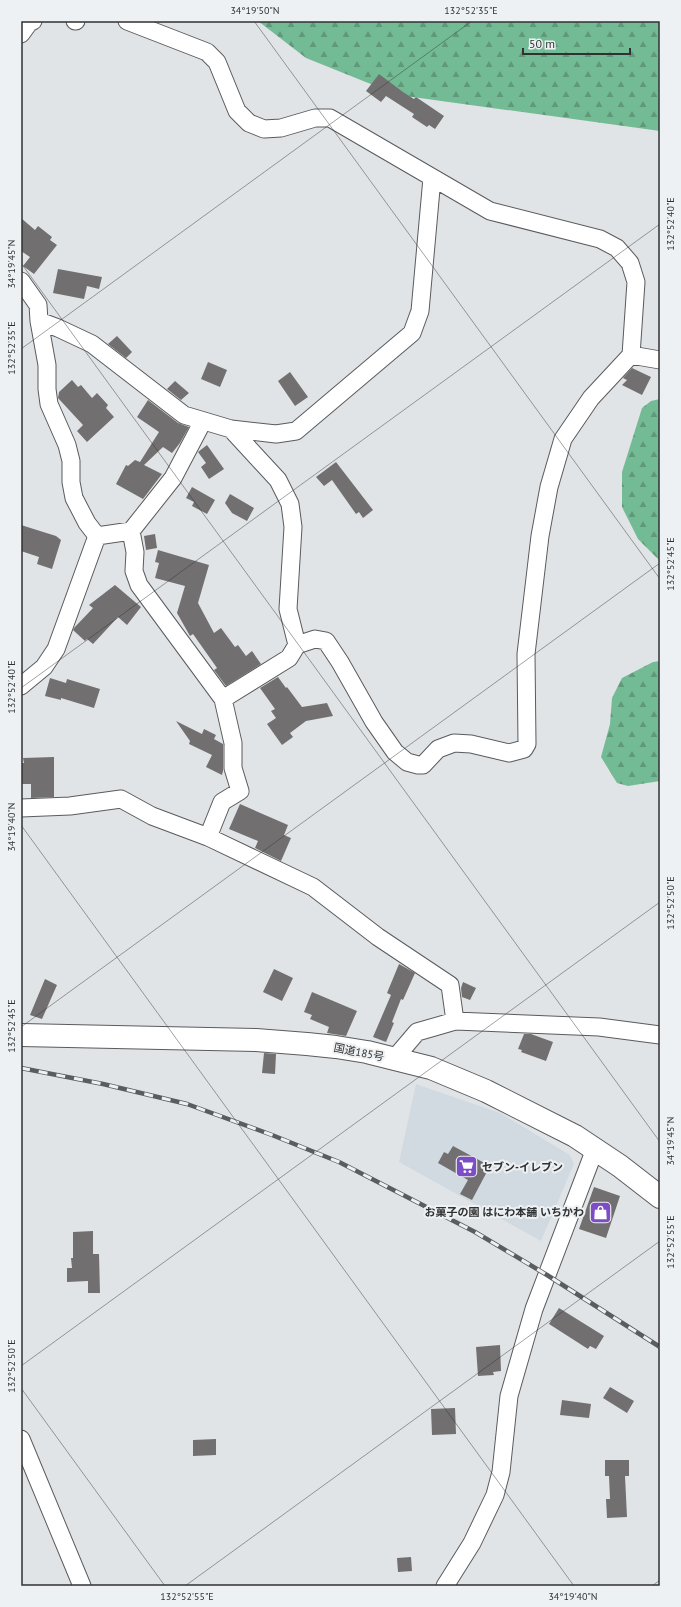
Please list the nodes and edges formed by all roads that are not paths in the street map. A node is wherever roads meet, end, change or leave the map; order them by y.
1 (34, 21) edge
2 (127, 21) edge
3 (21, 34) edge
4 (432, 178) junction
5 (21, 281) edge
6 (39, 321) junction
7 (631, 355) junction
8 (660, 360) edge
9 (203, 421) junction
10 (231, 429) junction
11 (131, 531) junction
12 (97, 536) junction
13 (297, 646) junction
14 (21, 686) edge
15 (223, 699) junction
16 (21, 808) edge
17 (208, 837) junction
18 (455, 1021) junction
19 (660, 1034) edge
20 (21, 1035) edge
21 (394, 1059) junction
22 (595, 1149) junction
23 (660, 1197) edge
24 (21, 1439) edge
25 (82, 1586) edge
26 (445, 1586) edge

1 - 3 street
2 - 4 street
4 - 7 street
4 - 10 street
5 - 6 street
6 - 9 street
6 - 12 street
7 - 8 street
7 - 13 street
9 - 10 street
9 - 11 street
10 - 13 street
11 - 12 street
11 - 15 street
12 - 14 street
13 - 15 street
15 - 17 street
16 - 17 street
17 - 18 street
18 - 19 street
18 - 21 street
20 - 21 highway, 国道185号
21 - 22 highway, 国道185号
22 - 23 highway, 国道185号
22 - 26 street
24 - 25 street

